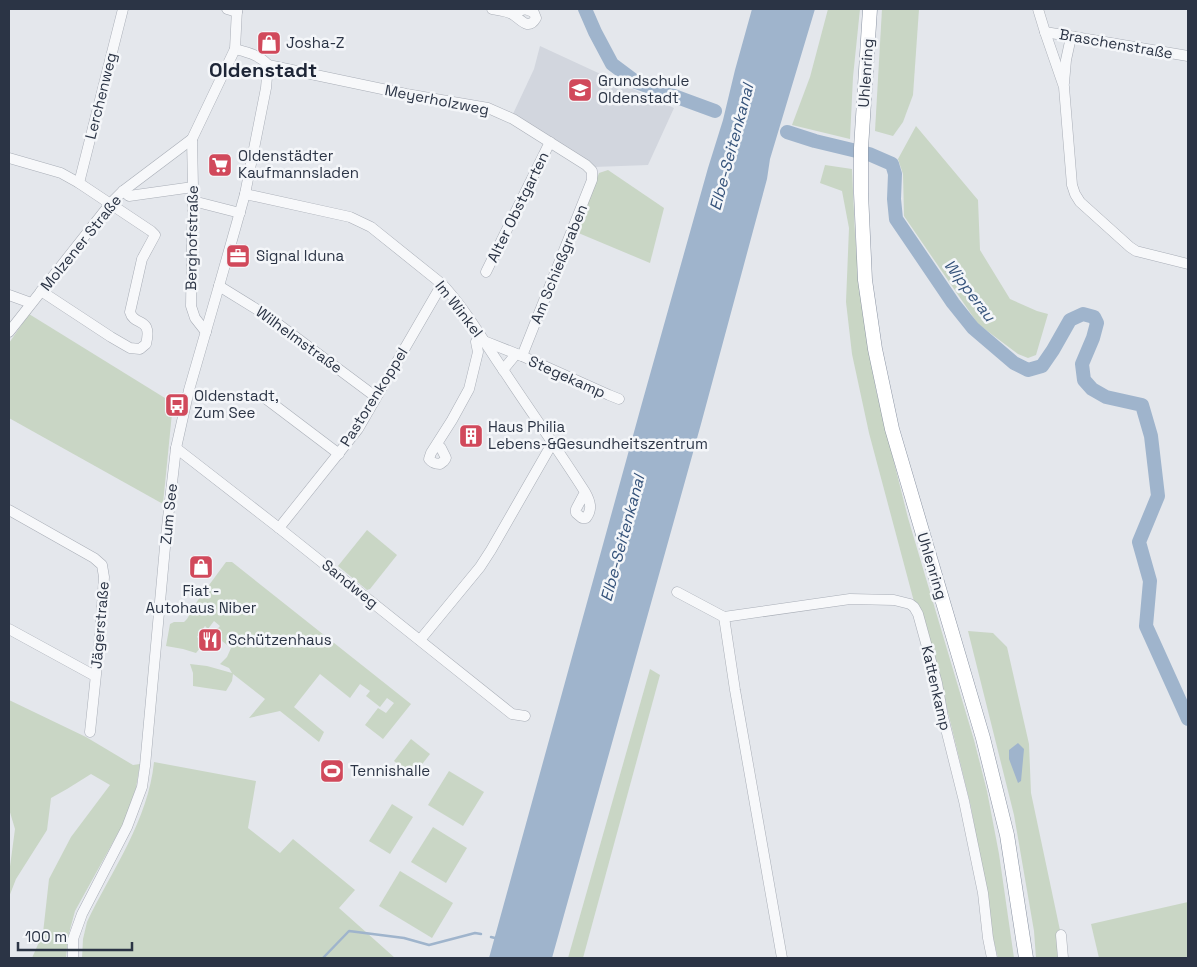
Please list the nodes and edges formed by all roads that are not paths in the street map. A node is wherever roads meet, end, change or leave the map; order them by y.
1 (123, 9) edge
2 (492, 9) edge
3 (870, 9) edge
4 (1038, 9) edge
5 (234, 10) edge
6 (512, 14) dead end
7 (1045, 32) junction
8 (1071, 37) junction
9 (235, 49) junction
10 (1188, 56) edge
11 (268, 65) junction
12 (1064, 87) junction
13 (192, 139) junction
14 (550, 142) junction
15 (9, 158) edge
16 (592, 170) joint
17 (79, 183) junction
18 (193, 187) junction
19 (123, 191) junction
20 (245, 194) junction
21 (193, 201) junction
22 (110, 204) junction
23 (240, 213) junction
24 (1188, 264) edge
25 (486, 272) dead end
26 (442, 284) junction
27 (220, 286) junction
28 (41, 291) junction
29 (9, 295) edge
30 (31, 303) junction
31 (9, 332) edge
32 (206, 332) junction
33 (483, 340) junction
34 (519, 355) junction
35 (503, 370) junction
36 (376, 397) junction
37 (265, 398) dead end
38 (619, 399) dead end
39 (553, 442) junction
40 (437, 444) dead end
41 (176, 448) junction
42 (339, 454) junction
43 (585, 492) dead end
44 (9, 510) edge
45 (279, 528) junction
46 (677, 592) dead end
47 (724, 617) junction
48 (9, 629) edge
49 (420, 640) junction
50 (96, 676) junction
51 (525, 716) dead end
52 (90, 732) dead end
53 (1061, 935) dead end
54 (73, 958) edge
55 (782, 958) edge
56 (992, 958) edge
57 (1026, 958) edge
58 (1063, 958) edge

1 - 17 street, Lerchenweg
2 - 6 street
3 - 57 highway, Uhlenring
4 - 7 street
5 - 9 street
7 - 8 street, Braschenstraße
7 - 12 street
8 - 10 street, Braschenstraße
8 - 12 street
9 - 11 street, Meyerholzweg
9 - 13 street, Molzener Straße
11 - 14 street, Meyerholzweg
11 - 20 street, Zum See
12 - 24 street
13 - 18 street, Berghofstraße
13 - 19 street, Molzener Straße
14 - 16 street, Meyerholzweg
14 - 25 street, Alter Obstgarten
15 - 17 street
16 - 34 street, Am Schießgraben
17 - 22 street
18 - 19 street
18 - 21 street, Berghofstraße
19 - 22 street, Molzener Straße
20 - 23 street, Zum See
20 - 26 street, Im Winkel
21 - 23 street
21 - 32 street, Berghofstraße
22 - 28 street, Molzener Straße
22 - 28 street
23 - 27 street, Zum See
26 - 33 street, Im Winkel
26 - 36 street, Pastorenkoppel
27 - 32 street, Zum See
27 - 36 street, Wilhelmstraße
28 - 30 street, Molzener Straße
29 - 30 street, Molzener Straße
30 - 31 street, Molzener Straße
32 - 41 street, Zum See
33 - 34 street, Stegekamp
33 - 35 street, Im Winkel
33 - 40 street
34 - 35 street, Stegekamp
34 - 38 street, Stegekamp
35 - 39 street, Im Winkel
36 - 42 street, Pastorenkoppel
37 - 42 street
39 - 43 street, Im Winkel
39 - 49 street
41 - 45 street, Sandweg
41 - 54 street, Zum See
42 - 45 street, Pastorenkoppel
44 - 50 street, Jägerstraße
45 - 49 street, Sandweg
46 - 47 street
47 - 55 street
47 - 56 street, Kattenkamp
48 - 50 street
49 - 51 street, Sandweg
50 - 52 street, Jägerstraße
53 - 58 street

